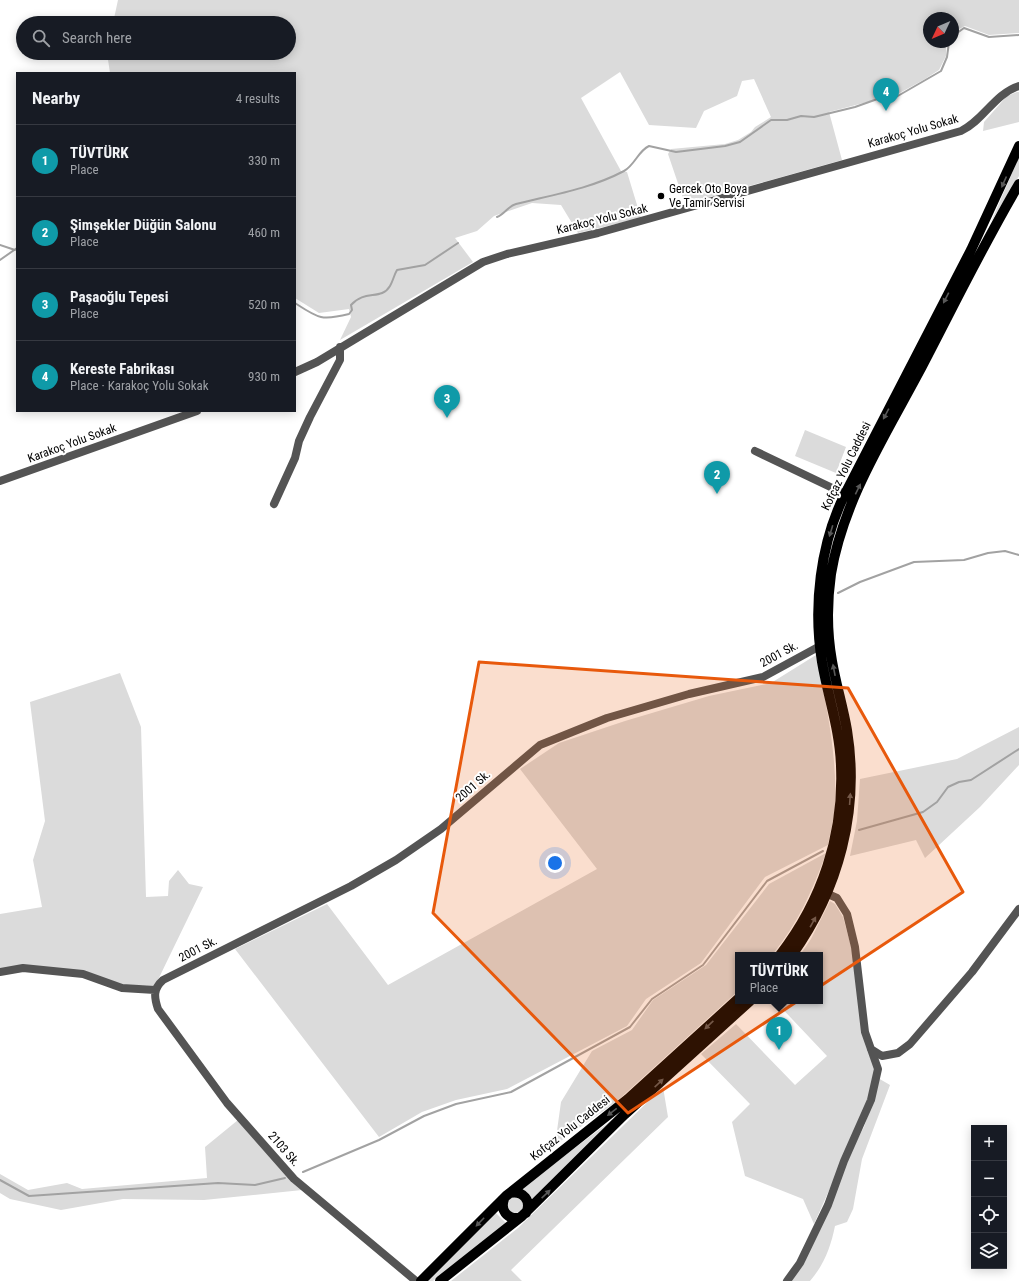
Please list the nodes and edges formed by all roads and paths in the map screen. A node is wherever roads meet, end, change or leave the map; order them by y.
1 (1018, 87) edge
2 (1019, 146) edge
3 (1019, 184) edge
4 (340, 347) junction
5 (296, 372) edge
6 (194, 412) edge
7 (755, 451) dead end
8 (0, 481) edge
9 (845, 494) junction
10 (274, 504) dead end
11 (820, 646) junction
12 (823, 891) junction
13 (1019, 909) edge
14 (782, 952) edge
15 (794, 952) edge
16 (0, 972) edge
17 (156, 988) junction
18 (735, 1002) edge
19 (747, 1004) edge
20 (871, 1049) junction
21 (507, 1196) junction
22 (522, 1216) junction
23 (416, 1281) edge
24 (421, 1281) edge
25 (440, 1281) edge
26 (787, 1281) edge

1 - 4 street, Karakoç Yolu Sokak
2 -> 9 main road, Kofçaz Yolu Caddesi
12 -> 3 main road, Kofçaz Yolu Caddesi
4 - 5 street, Karakoç Yolu Sokak
4 - 10 street
6 - 8 street, Karakoç Yolu Sokak
7 - 9 street
9 -> 11 main road, Kofçaz Yolu Caddesi
11 - 12 main road, Kofçaz Yolu Caddesi
11 - 17 street, 2001 Sk.
12 - 14 main road, Kofçaz Yolu Caddesi
15 -> 12 main road, Kofçaz Yolu Caddesi
12 - 20 street
13 - 20 street
16 - 17 street
17 - 23 street, 2103 Sk.
18 -> 21 main road, Kofçaz Yolu Caddesi
22 -> 19 main road, Kofçaz Yolu Caddesi
20 - 26 street
21 - 22 main road
21 - 22 main road
21 -> 24 main road, Kofçaz Yolu Caddesi
22 - 25 main road, Kofçaz Yolu Caddesi

